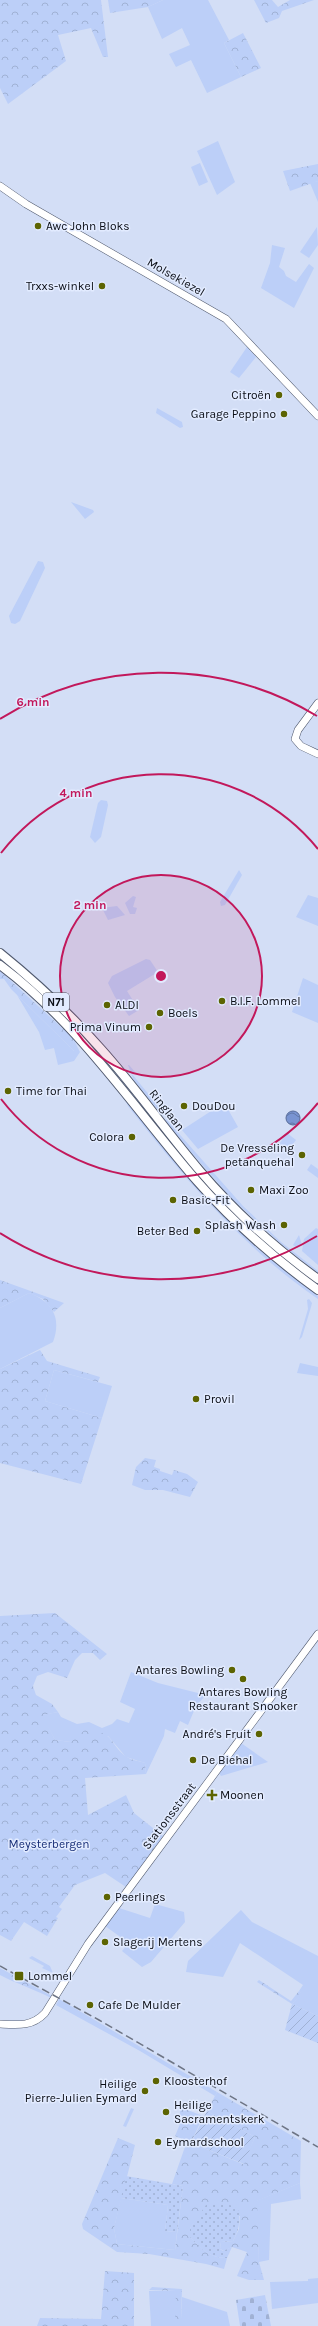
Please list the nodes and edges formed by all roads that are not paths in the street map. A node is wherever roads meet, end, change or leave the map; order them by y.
1 (0, 186) edge
2 (318, 416) edge
3 (318, 703) edge
4 (318, 754) edge
5 (0, 953) edge
6 (0, 964) edge
7 (318, 1280) edge
8 (318, 1290) edge
9 (318, 1634) edge
10 (0, 2024) edge

1 - 2 main road, Molsekiezel
3 - 4 main road
5 - 7 highway, Ringlaan / N71
6 - 8 highway, Ringlaan / N71
9 - 10 main road, Stationsstraat

